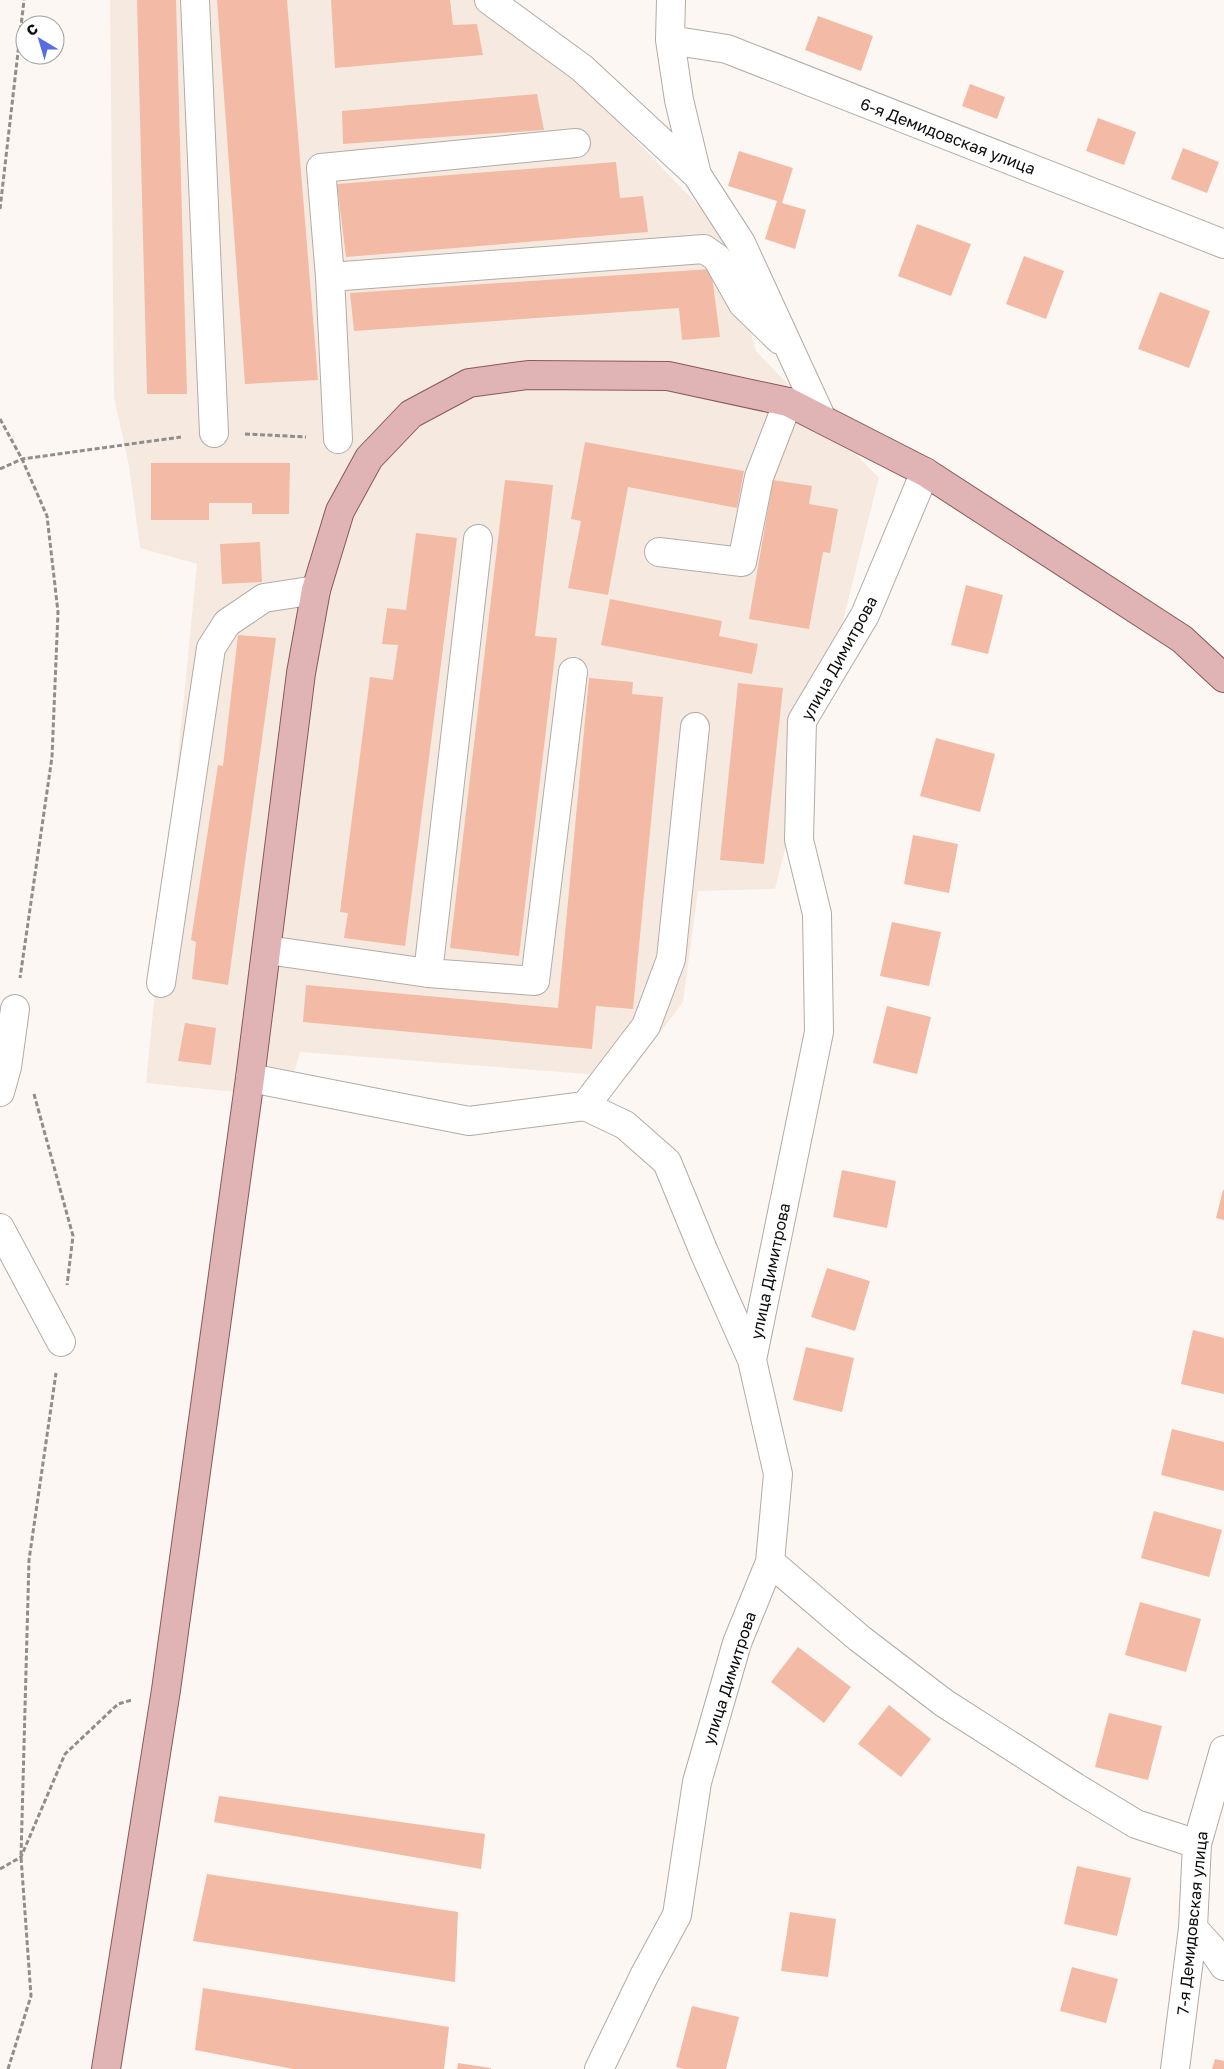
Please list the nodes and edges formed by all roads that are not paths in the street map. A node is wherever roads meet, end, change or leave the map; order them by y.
1 (195, 0) edge
2 (489, 0) edge
3 (671, 0) edge
4 (670, 40) junction
5 (576, 143) dead end
6 (697, 175) junction
7 (1224, 244) edge
8 (330, 277) junction
9 (792, 351) junction
10 (788, 402) junction
11 (822, 419) junction
12 (214, 433) dead end
13 (338, 439) dead end
14 (925, 472) junction
15 (478, 539) dead end
16 (659, 552) dead end
17 (316, 590) junction
18 (574, 672) dead end
19 (1224, 678) edge
20 (695, 727) dead end
21 (267, 950) junction
22 (428, 973) junction
23 (161, 983) dead end
24 (15, 1009) dead end
25 (250, 1078) junction
26 (0, 1092) edge
27 (585, 1106) junction
28 (0, 1228) edge
29 (61, 1342) dead end
30 (752, 1360) junction
31 (770, 1562) junction
32 (1224, 1750) edge
33 (1197, 1844) junction
34 (1193, 1928) junction
35 (1224, 1966) edge
36 (106, 2069) edge
37 (599, 2069) edge
38 (1175, 2069) edge

1 - 12 street
2 - 6 street
3 - 4 street
4 - 6 street
4 - 7 street, 6-я Демидовская улица
5 - 8 street
6 - 9 street
8 - 9 street
8 - 13 street
9 - 11 street
10 - 11 main road
10 - 16 street
10 - 17 main road
11 - 14 main road
14 - 19 main road
14 - 30 street, улица Димитрова
15 - 22 street
17 - 21 main road
17 - 23 street
18 - 22 street
20 - 27 street
21 - 22 street
21 - 25 main road
24 - 26 street
25 - 27 street
25 - 36 main road
27 - 30 street
28 - 29 street
30 - 31 street, улица Димитрова
31 - 33 street
31 - 37 street, улица Димитрова
32 - 33 street, 7-я Демидовская улица
33 - 34 street, 7-я Демидовская улица
34 - 35 street
34 - 38 street, 7-я Демидовская улица

